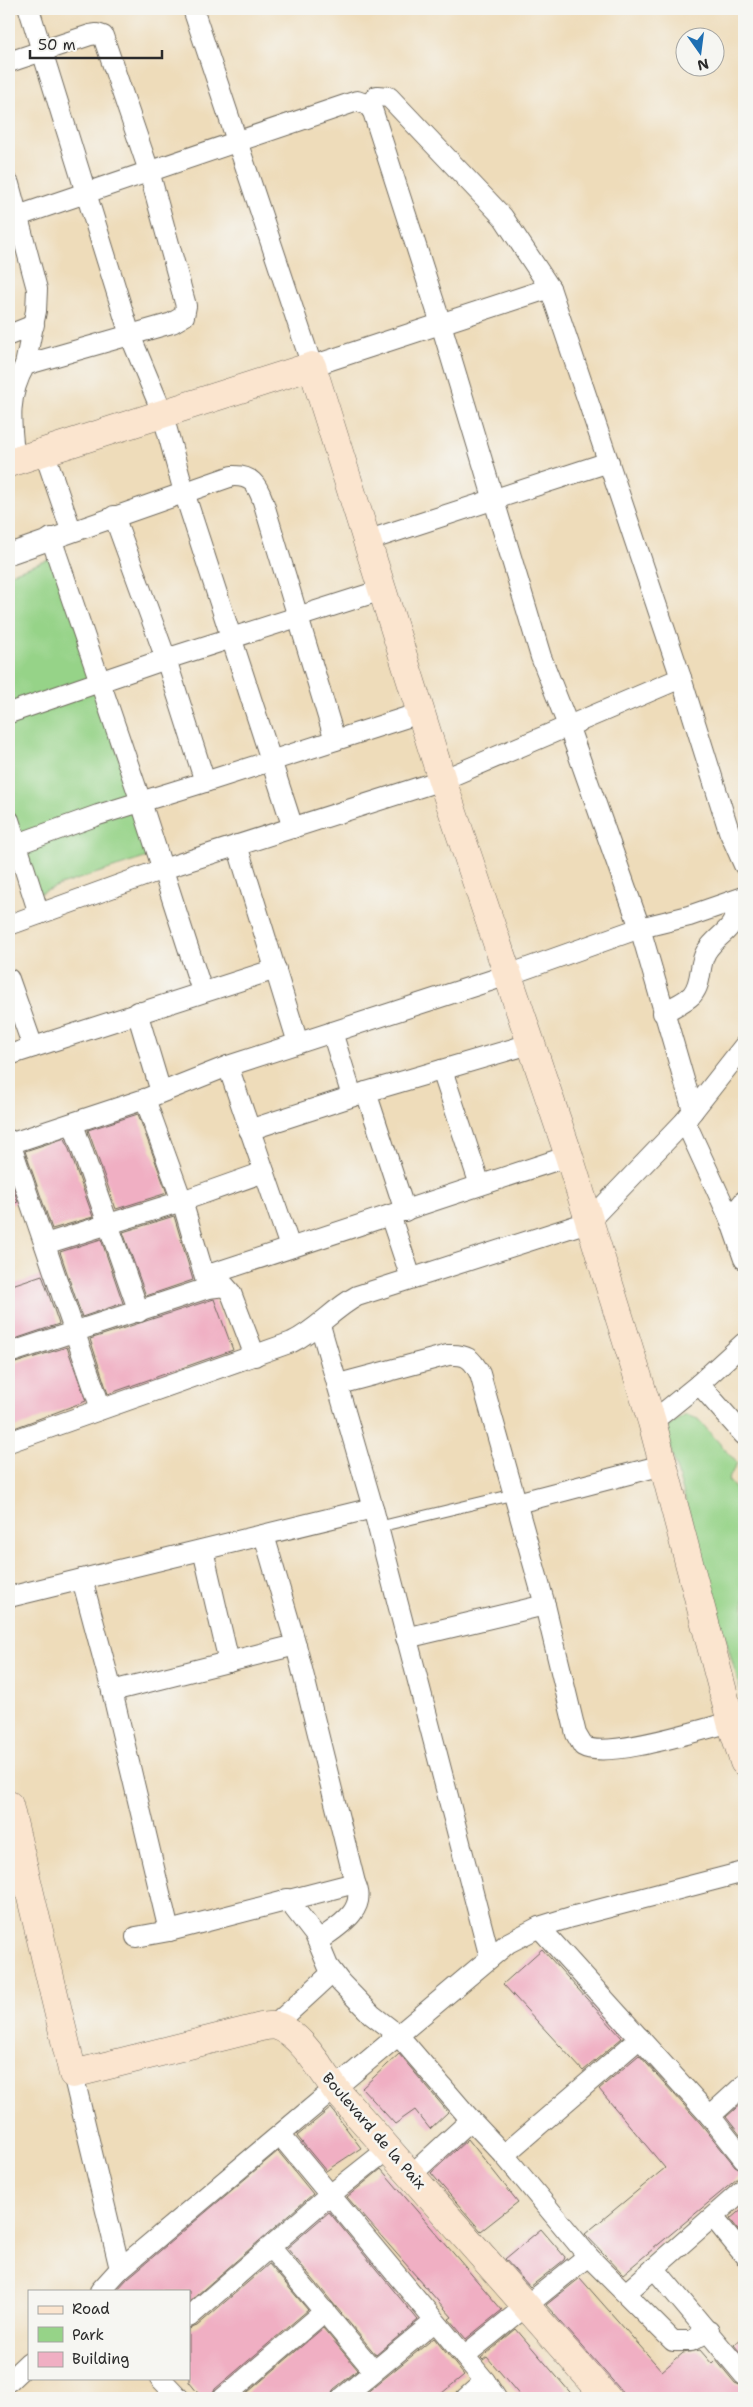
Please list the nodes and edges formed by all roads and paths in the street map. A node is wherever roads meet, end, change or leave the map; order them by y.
1 (29, 9) edge
2 (193, 9) edge
3 (42, 51) junction
4 (9, 62) edge
5 (368, 105) junction
6 (238, 140) junction
7 (149, 171) junction
8 (9, 184) edge
9 (87, 192) junction
10 (14, 217) edge
11 (550, 288) junction
12 (34, 324) junction
13 (441, 324) junction
14 (9, 335) edge
15 (130, 335) junction
16 (25, 365) junction
17 (312, 366) junction
18 (162, 412) junction
19 (44, 451) junction
20 (12, 462) edge
21 (609, 462) junction
22 (184, 492) junction
23 (493, 501) junction
24 (114, 516) junction
25 (71, 530) junction
26 (51, 538) junction
27 (366, 541) junction
28 (9, 554) edge
29 (382, 590) junction
30 (297, 618) junction
31 (232, 638) junction
32 (166, 659) junction
33 (681, 678) junction
34 (100, 682) junction
35 (9, 713) edge
36 (420, 713) junction
37 (569, 728) junction
38 (335, 740) junction
39 (272, 761) junction
40 (442, 780) junction
41 (205, 782) junction
42 (141, 802) junction
43 (9, 820) edge
44 (293, 828) junction
45 (13, 845) edge
46 (237, 845) junction
47 (744, 865) edge
48 (164, 869) junction
49 (740, 899) edge
50 (39, 914) junction
51 (9, 925) edge
52 (640, 928) junction
53 (276, 969) junction
54 (508, 975) junction
55 (9, 979) edge
56 (202, 991) junction
57 (137, 1012) junction
58 (663, 1013) junction
59 (332, 1032) junction
60 (298, 1044) junction
61 (530, 1044) junction
62 (744, 1046) edge
63 (33, 1047) junction
64 (9, 1055) edge
65 (228, 1066) junction
66 (442, 1070) junction
67 (359, 1094) junction
68 (153, 1096) junction
69 (689, 1116) junction
70 (73, 1124) junction
71 (249, 1130) junction
72 (9, 1143) edge
73 (569, 1156) junction
74 (264, 1172) junction
75 (480, 1185) junction
76 (182, 1201) junction
77 (744, 1201) edge
78 (398, 1213) junction
79 (730, 1219) junction
80 (588, 1222) junction
81 (109, 1223) junction
82 (45, 1244) junction
83 (290, 1247) junction
84 (744, 1259) edge
85 (411, 1278) junction
86 (207, 1282) junction
87 (139, 1312) junction
88 (320, 1325) junction
89 (75, 1333) junction
90 (744, 1343) edge
91 (9, 1353) edge
92 (255, 1356) junction
93 (339, 1384) junction
94 (699, 1384) junction
95 (101, 1409) junction
96 (652, 1422) junction
97 (744, 1435) edge
98 (9, 1442) edge
99 (663, 1465) junction
100 (516, 1498) junction
101 (373, 1508) junction
102 (378, 1527) junction
103 (264, 1535) junction
104 (203, 1550) junction
105 (82, 1579) junction
106 (9, 1597) edge
107 (546, 1605) junction
108 (406, 1638) junction
109 (296, 1645) junction
110 (229, 1662) junction
111 (112, 1692) junction
112 (732, 1722) junction
113 (744, 1762) edge
114 (9, 1805) edge
115 (744, 1872) edge
116 (355, 1883) junction
117 (287, 1899) junction
118 (539, 1927) junction
119 (169, 1930) junction
120 (136, 1937) dead end
121 (318, 1941) junction
122 (490, 1958) junction
123 (332, 1973) junction
124 (275, 2025) junction
125 (398, 2035) junction
126 (640, 2038) junction
127 (73, 2074) junction
128 (744, 2085) edge
129 (336, 2090) junction
130 (710, 2116) junction
131 (471, 2120) junction
132 (281, 2136) junction
133 (388, 2149) junction
134 (504, 2155) junction
135 (744, 2159) edge
136 (411, 2175) junction
137 (744, 2190) edge
138 (330, 2195) junction
139 (713, 2217) junction
140 (271, 2248) junction
141 (744, 2255) edge
142 (588, 2256) junction
143 (654, 2268) junction
144 (120, 2269) junction
145 (101, 2290) edge
146 (626, 2293) junction
147 (526, 2305) junction
148 (325, 2311) junction
149 (190, 2316) edge
150 (434, 2322) junction
151 (709, 2331) junction
152 (464, 2356) junction
153 (28, 2363) edge
154 (374, 2372) junction
155 (744, 2375) edge
156 (162, 2380) edge
157 (9, 2381) edge
158 (490, 2390) edge
159 (179, 2398) edge
160 (223, 2398) edge
161 (342, 2398) edge
162 (466, 2398) edge
163 (607, 2398) edge

1 - 3 street
2 - 6 street
3 - 4 street
3 - 7 street
3 - 9 street
5 - 6 street
5 - 11 street
5 - 13 street
6 - 7 street
6 - 17 street
7 - 9 street
7 - 15 street
8 - 10 street
9 - 10 street
9 - 15 street
10 - 12 street
11 - 13 street
11 - 21 street
12 - 14 street
12 - 16 street
13 - 17 street
13 - 23 street
15 - 16 street
15 - 18 street
16 - 20 street
17 - 18 street
17 - 27 street
18 - 19 street
18 - 22 street
19 - 20 street
19 - 25 street
21 - 23 street
21 - 33 street
22 - 24 street
22 - 30 street
22 - 31 street
23 - 27 street
23 - 37 street
24 - 25 street
24 - 32 street
25 - 26 street
26 - 28 street
26 - 34 street
27 - 29 street
29 - 30 street
29 - 36 street
30 - 31 street
30 - 38 street
31 - 32 street
31 - 39 street
32 - 34 street
32 - 41 street
33 - 37 street
33 - 47 street
34 - 35 street
34 - 42 street
36 - 38 street
36 - 40 street
37 - 40 street
37 - 52 street
38 - 39 street
39 - 41 street
39 - 44 street
40 - 44 street
40 - 54 street
41 - 42 street
42 - 45 street
42 - 48 street
43 - 45 street
44 - 46 street
45 - 50 street
46 - 48 street
46 - 53 street
48 - 50 street
48 - 56 street
49 - 52 street
49 - 58 street
50 - 51 street
52 - 54 street
52 - 58 street
53 - 56 street
53 - 60 street
54 - 59 street
54 - 61 street
55 - 63 street
56 - 57 street
57 - 63 street
57 - 68 street
58 - 69 street
59 - 60 street
59 - 67 street
60 - 65 street
61 - 66 street
61 - 73 street
62 - 69 street
63 - 64 street
65 - 68 street
65 - 71 street
66 - 67 street
66 - 75 street
67 - 71 street
67 - 78 street
68 - 70 street
68 - 76 street
69 - 79 street
69 - 80 street
70 - 72 street
70 - 81 street
71 - 74 street
72 - 82 street
73 - 75 street
73 - 80 street
74 - 76 street
74 - 83 street
75 - 78 street
76 - 81 street
76 - 86 street
77 - 79 street
78 - 83 street
78 - 85 street
79 - 84 street
80 - 85 street
80 - 96 street
81 - 82 street
81 - 87 street
82 - 89 street
83 - 86 street
85 - 88 street
86 - 87 street
86 - 92 street
87 - 89 street
88 - 92 street
88 - 93 street
89 - 91 street
89 - 95 street
90 - 94 street
92 - 95 street
93 - 100 street
93 - 101 street
94 - 96 street
94 - 97 street
95 - 98 street
96 - 99 street
99 - 100 street
99 - 112 street
100 - 102 lane
100 - 107 street
101 - 102 street
101 - 103 street
102 - 108 street
103 - 104 street
103 - 109 street
104 - 105 street
104 - 110 street
105 - 106 street
105 - 111 street
107 - 108 street
107 - 112 street
108 - 122 street
109 - 110 street
109 - 116 street
110 - 111 street
111 - 119 street
112 - 113 street
114 - 127 street
115 - 118 street
116 - 117 street
116 - 121 street
117 - 119 street
117 - 121 street
118 - 122 street
118 - 126 street
119 - 120 street
121 - 123 street
122 - 125 street
123 - 124 street
123 - 125 street
124 - 127 street
124 - 129 street, Boulevard de la Paix
125 - 129 street
125 - 131 street
126 - 130 street
126 - 134 street
127 - 144 street
128 - 130 street
129 - 132 street
129 - 133 street, Boulevard de la Paix
130 - 135 street
131 - 134 street
131 - 136 street
132 - 138 street
132 - 144 street
133 - 136 street, Boulevard de la Paix
133 - 138 street
134 - 142 street
136 - 147 street, Boulevard de la Paix
137 - 139 street
138 - 140 street
138 - 150 street
139 - 141 street
139 - 143 street
140 - 148 street
140 - 149 street
142 - 146 street
142 - 147 street
143 - 146 street
143 - 151 street
144 - 145 street
146 - 151 street
147 - 152 street
147 - 163 street, Boulevard de la Paix
148 - 154 street
148 - 160 street
150 - 152 street
150 - 154 street
151 - 155 street
152 - 158 street
153 - 157 street
154 - 161 street
156 - 159 street
158 - 162 street

